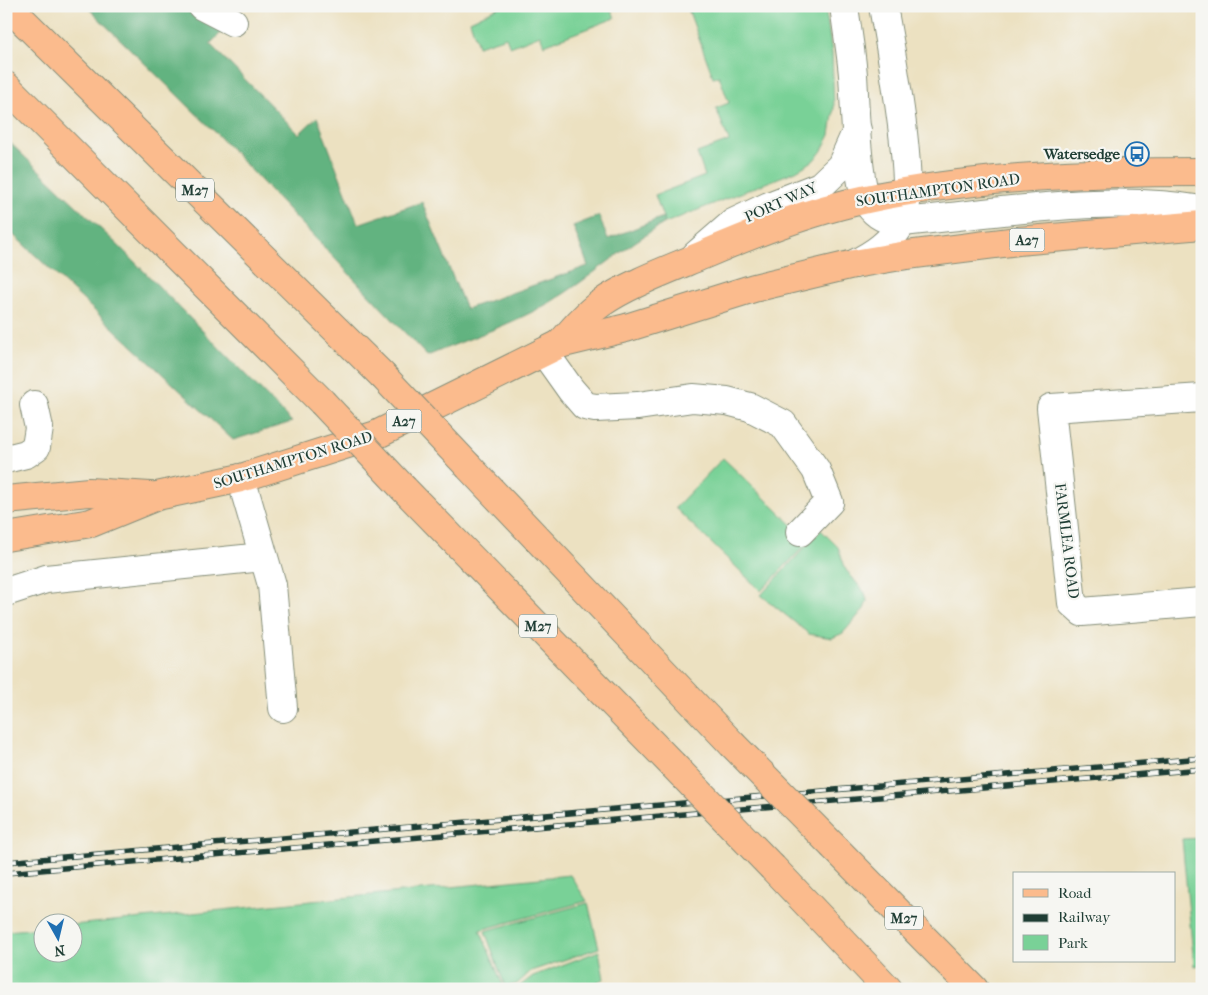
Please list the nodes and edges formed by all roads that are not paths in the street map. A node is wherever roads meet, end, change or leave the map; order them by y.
1 (8, 6) edge
2 (202, 6) edge
3 (217, 6) edge
4 (844, 6) edge
5 (883, 6) edge
6 (6, 86) edge
7 (857, 130) junction
8 (1202, 172) edge
9 (906, 192) junction
10 (866, 199) junction
11 (1202, 210) edge
12 (902, 222) junction
13 (1202, 224) edge
14 (689, 261) junction
15 (854, 264) junction
16 (552, 348) junction
17 (1202, 398) edge
18 (34, 405) dead end
19 (6, 459) edge
20 (241, 478) junction
21 (157, 496) junction
22 (6, 500) edge
23 (6, 523) edge
24 (67, 527) junction
25 (800, 532) dead end
26 (6, 537) edge
27 (263, 557) junction
28 (6, 592) edge
29 (1201, 608) edge
30 (283, 708) dead end
31 (888, 989) edge
32 (974, 989) edge

1 - 32 main road, M27, bridge
2 - 3 street
4 - 7 street, PORT WAY
5 - 9 street
6 - 31 main road, M27, bridge
7 - 10 street, PORT WAY
7 - 14 street, PORT WAY
8 - 9 main road, SOUTHAMPTON ROAD / A27
9 - 10 main road, SOUTHAMPTON ROAD / A27
9 - 12 street
10 - 12 street
10 - 14 main road, SOUTHAMPTON ROAD / A27
11 - 12 street
12 - 15 street
13 - 15 main road, SOUTHAMPTON ROAD / A27
14 - 16 main road, SOUTHAMPTON ROAD / A27
15 - 16 main road, SOUTHAMPTON ROAD / A27
16 - 20 main road, SOUTHAMPTON ROAD / A27
16 - 25 street
17 - 29 street, FARMLEA ROAD
18 - 19 street
20 - 21 main road, SOUTHAMPTON ROAD / A27
20 - 27 street
21 - 22 main road, SOUTHAMPTON ROAD / A27
21 - 24 main road, SOUTHAMPTON ROAD / A27
23 - 24 main road
24 - 26 main road, SOUTHAMPTON ROAD / A27
27 - 28 street
27 - 30 street

